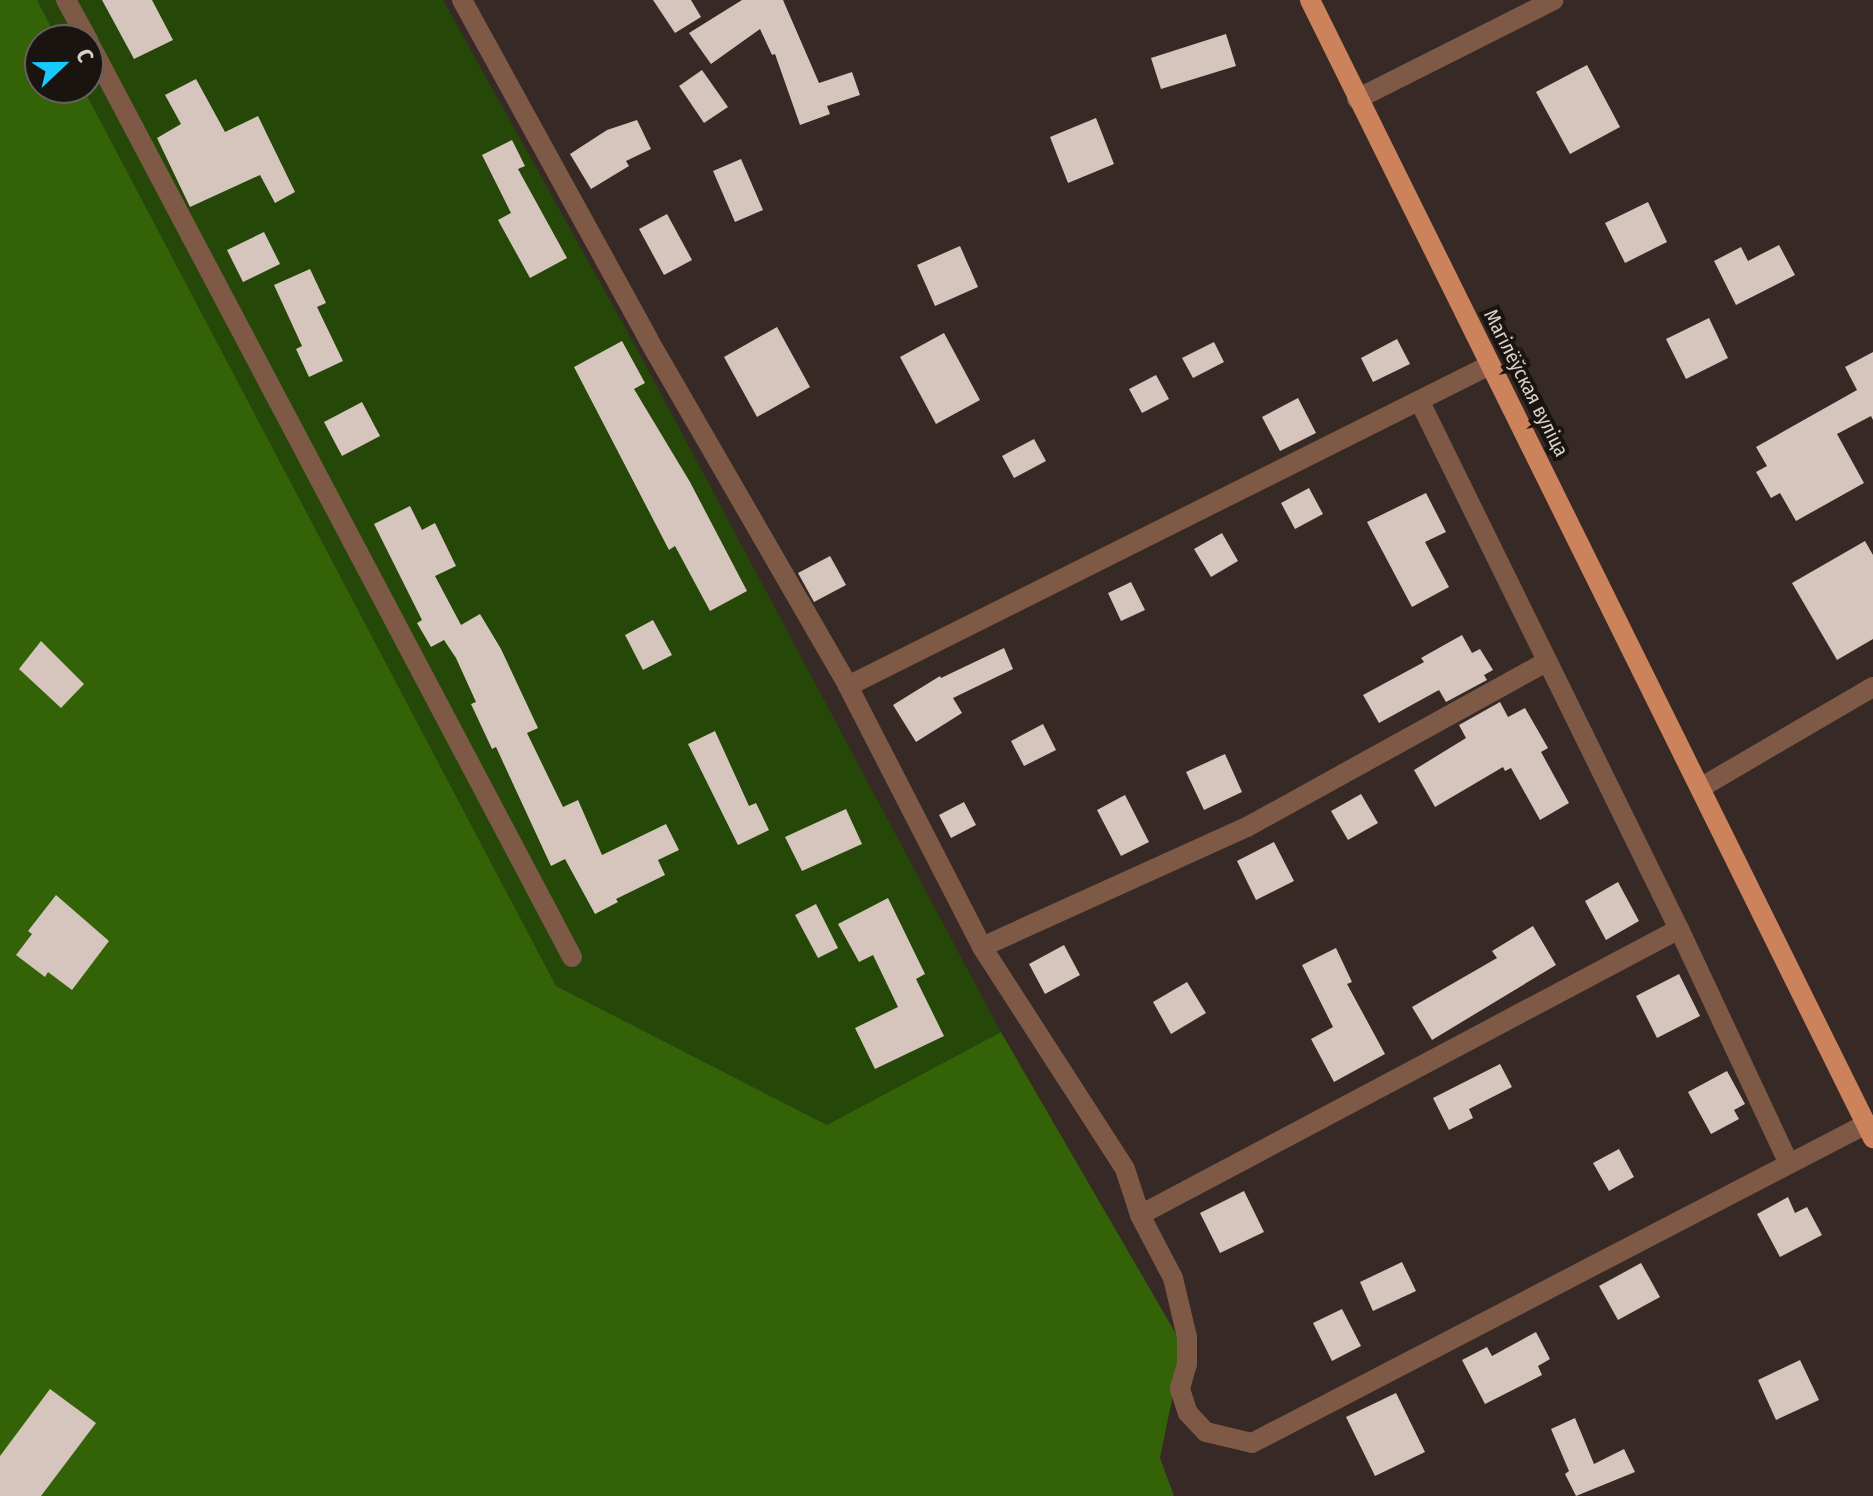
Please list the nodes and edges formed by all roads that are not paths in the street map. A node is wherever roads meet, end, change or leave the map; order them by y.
1 (66, 0) edge
2 (462, 0) edge
3 (1310, 0) edge
4 (1554, 0) edge
5 (79, 24) edge
6 (104, 70) edge
7 (1357, 99) junction
8 (1490, 365) junction
9 (1420, 402) junction
10 (1546, 662) junction
11 (848, 686) junction
12 (1873, 687) edge
13 (1700, 788) junction
14 (1679, 929) junction
15 (982, 947) junction
16 (572, 957) dead end
17 (1870, 1131) edge
18 (1789, 1164) junction
19 (1140, 1215) junction

1 - 5 street
2 - 11 street
3 - 7 main road, Магілёўская вуліца
4 - 7 street
6 - 16 street
7 - 8 main road, Магілёўская вуліца
8 - 9 street
8 - 13 main road, Магілёўская вуліца
9 - 10 street
9 - 11 street
10 - 14 street
10 - 15 street
11 - 15 street
12 - 13 street
13 - 17 main road, Магілёўская вуліца
14 - 18 street
14 - 19 street
15 - 19 street
17 - 18 street
18 - 19 street

